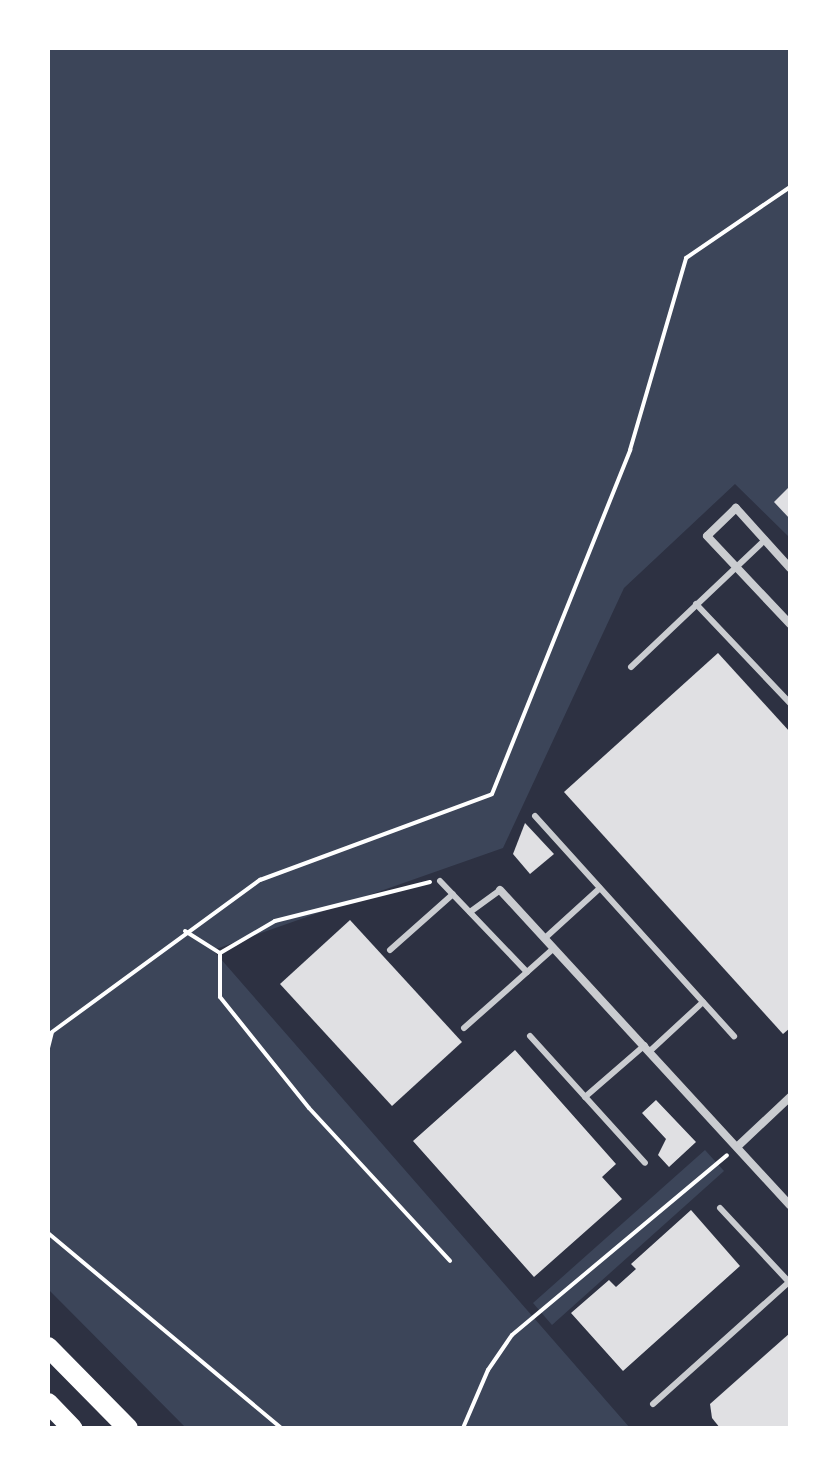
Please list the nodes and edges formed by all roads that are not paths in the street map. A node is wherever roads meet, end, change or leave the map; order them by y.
1 (765, 540) junction
2 (736, 566) junction
3 (790, 568) edge
4 (696, 604) junction
5 (790, 624) edge
6 (631, 667) dead end
7 (790, 703) edge
8 (535, 816) dead end
9 (440, 881) road end
10 (600, 888) junction
11 (500, 890) joint
12 (453, 894) junction
13 (470, 912) junction
14 (545, 938) junction
15 (554, 948) junction
16 (390, 950) dead end
17 (527, 972) junction
18 (703, 1002) junction
19 (464, 1028) dead end
20 (530, 1036) dead end
21 (734, 1036) dead end
22 (648, 1048) junction
23 (585, 1097) junction
24 (790, 1097) edge
25 (738, 1146) junction
26 (645, 1163) dead end
27 (790, 1205) edge
28 (720, 1208) dead end
29 (790, 1282) edge
30 (48, 1347) edge
31 (48, 1403) edge
32 (653, 1404) dead end
33 (72, 1428) edge
34 (128, 1428) edge

1 - 2 lane
1 - 2 street
1 - 3 street
2 - 4 lane
2 - 5 street
4 - 6 lane
4 - 7 lane
8 - 10 lane
9 - 12 lane
10 - 14 lane
10 - 18 lane
11 - 13 lane
11 - 14 street
12 - 13 lane
12 - 16 lane
13 - 17 lane
14 - 15 street
15 - 17 lane
15 - 22 street
17 - 19 lane
18 - 21 lane
18 - 22 lane
20 - 23 lane
22 - 23 lane
22 - 25 street
23 - 26 lane
24 - 25 street
25 - 27 street
28 - 29 lane
29 - 32 lane
30 - 34 main road
31 - 33 main road

